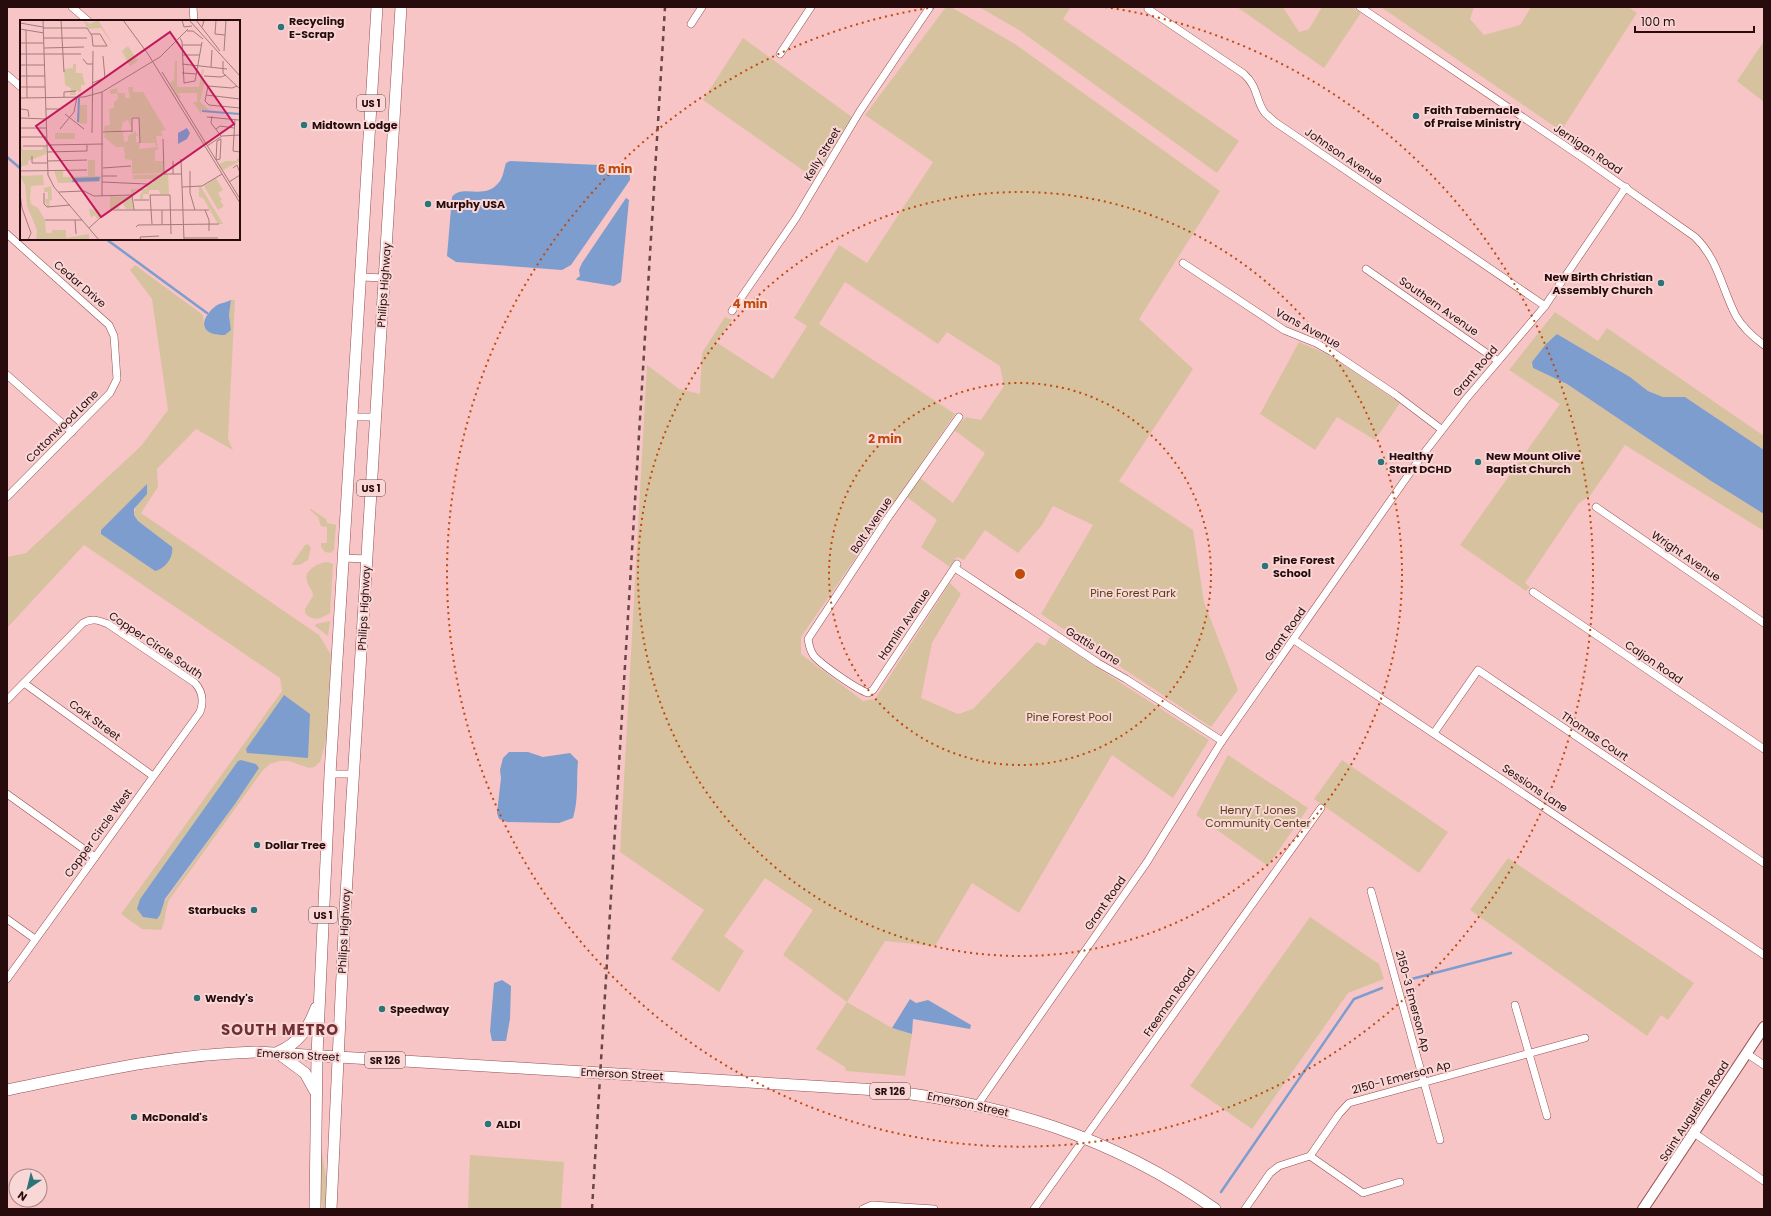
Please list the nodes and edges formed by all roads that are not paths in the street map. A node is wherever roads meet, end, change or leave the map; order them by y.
1 (72, 7) edge
2 (193, 7) edge
3 (377, 7) edge
4 (401, 7) edge
5 (702, 7) edge
6 (811, 7) edge
7 (930, 7) edge
8 (1360, 7) edge
9 (1148, 9) dead end
10 (87, 20) edge
11 (194, 20) edge
12 (691, 24) dead end
13 (780, 54) dead end
14 (7, 75) edge
15 (20, 86) edge
16 (1626, 187) junction
17 (7, 234) edge
18 (1183, 262) dead end
19 (1366, 270) dead end
20 (360, 277) junction
21 (384, 278) junction
22 (1545, 306) junction
23 (732, 311) dead end
24 (1764, 345) edge
25 (1498, 360) junction
26 (116, 362) joint
27 (7, 375) edge
28 (352, 417) junction
29 (375, 417) junction
30 (959, 417) dead end
31 (1442, 429) junction
32 (72, 432) junction
33 (7, 497) edge
34 (1596, 507) dead end
35 (343, 558) junction
36 (367, 559) junction
37 (956, 566) joint
38 (1532, 592) dead end
39 (1764, 622) edge
40 (1294, 640) junction
41 (24, 682) junction
42 (868, 693) joint
43 (203, 699) joint
44 (7, 700) edge
45 (1434, 733) junction
46 (1222, 741) junction
47 (1764, 749) edge
48 (330, 774) junction
49 (354, 774) junction
50 (153, 776) junction
51 (7, 794) edge
52 (1321, 808) dead end
53 (95, 857) junction
54 (1764, 863) edge
55 (1372, 891) dead end
56 (7, 919) edge
57 (36, 939) junction
58 (1764, 955) edge
59 (7, 978) edge
60 (319, 1000) junction
61 (1515, 1005) dead end
62 (1764, 1027) edge
63 (1585, 1038) dead end
64 (277, 1052) junction
65 (1529, 1053) junction
66 (1746, 1053) junction
67 (317, 1055) junction
68 (337, 1056) junction
69 (1764, 1065) edge
70 (1424, 1082) junction
71 (7, 1090) edge
72 (316, 1093) junction
73 (978, 1104) junction
74 (1547, 1116) dead end
75 (1694, 1133) junction
76 (1086, 1138) junction
77 (1440, 1140) dead end
78 (1310, 1156) junction
79 (1764, 1181) edge
80 (1400, 1182) dead end
81 (315, 1209) edge
82 (331, 1209) edge
83 (863, 1209) edge
84 (934, 1209) edge
85 (1034, 1209) edge
86 (1215, 1209) edge
87 (1245, 1209) edge
88 (1643, 1209) edge

1 - 10 street
2 - 11 street
3 - 20 main road, Philips Highway / US 1
4 - 21 main road, Philips Highway / US 1
5 - 12 street
6 - 13 street
7 - 23 street, Kelly Street
8 - 16 street, Jernigan Road
9 - 22 street, Johnson Avenue
14 - 15 street
16 - 22 street, Grant Road
16 - 24 street, Jernigan Road
17 - 26 street, Cedar Drive
18 - 31 street, Vans Avenue
19 - 25 street, Southern Avenue
20 - 21 street
20 - 28 main road, Philips Highway / US 1
21 - 29 main road, Philips Highway / US 1
22 - 25 street, Grant Road
25 - 31 street, Grant Road
26 - 32 street, Cottonwood Lane
27 - 32 street
28 - 29 street
28 - 35 main road, Philips Highway / US 1
29 - 36 main road, Philips Highway / US 1
30 - 42 street, Bolt Avenue
31 - 40 street, Grant Road
32 - 33 street, Cottonwood Lane
34 - 39 street, Wright Avenue
35 - 36 street
35 - 48 main road, Philips Highway / US 1
36 - 49 main road, Philips Highway / US 1
37 - 42 street, Hamlin Avenue
37 - 46 street, Gattis Lane
38 - 47 street, Caljon Road
40 - 45 street, Sessions Lane
40 - 46 street, Grant Road
41 - 43 street, Copper Circle South
41 - 44 street
41 - 50 street, Cork Street
43 - 50 street, Copper Circle West
45 - 54 street, Thomas Court
45 - 58 street, Sessions Lane
46 - 73 street, Grant Road
48 - 49 street
48 - 60 main road, Philips Highway / US 1
49 - 68 main road, Philips Highway / US 1
50 - 53 street, Copper Circle West
51 - 53 street
52 - 76 street, Freeman Road
53 - 57 street, Copper Circle West
55 - 70 street, 2150-3 Emerson Ap
56 - 57 street
57 - 59 street, Copper Circle West
60 - 64 main road
60 - 67 main road, Philips Highway / US 1
61 - 65 street
62 - 66 main road, Saint Augustine Road
63 - 65 street, 2150-1 Emerson Ap
64 - 67 main road, Emerson Street
64 - 71 main road, Emerson Street
64 - 72 main road
65 - 70 street, 2150-1 Emerson Ap
65 - 74 street
66 - 69 street
66 - 75 main road, Saint Augustine Road
67 - 68 main road, Emerson Street
67 - 72 main road, Philips Highway / US 1
68 - 73 main road, Emerson Street / SR 126
68 - 82 main road, Philips Highway / US 1
70 - 77 street, 2150-3 Emerson Ap
70 - 78 street, 2150-1 Emerson Ap
72 - 81 main road, Philips Highway / US 1
73 - 76 main road, Emerson Street / SR 126
75 - 79 street
75 - 88 main road, Saint Augustine Road
76 - 85 street, Freeman Road
76 - 86 main road, Emerson Street / SR 126
78 - 80 street
78 - 87 street
83 - 84 street

